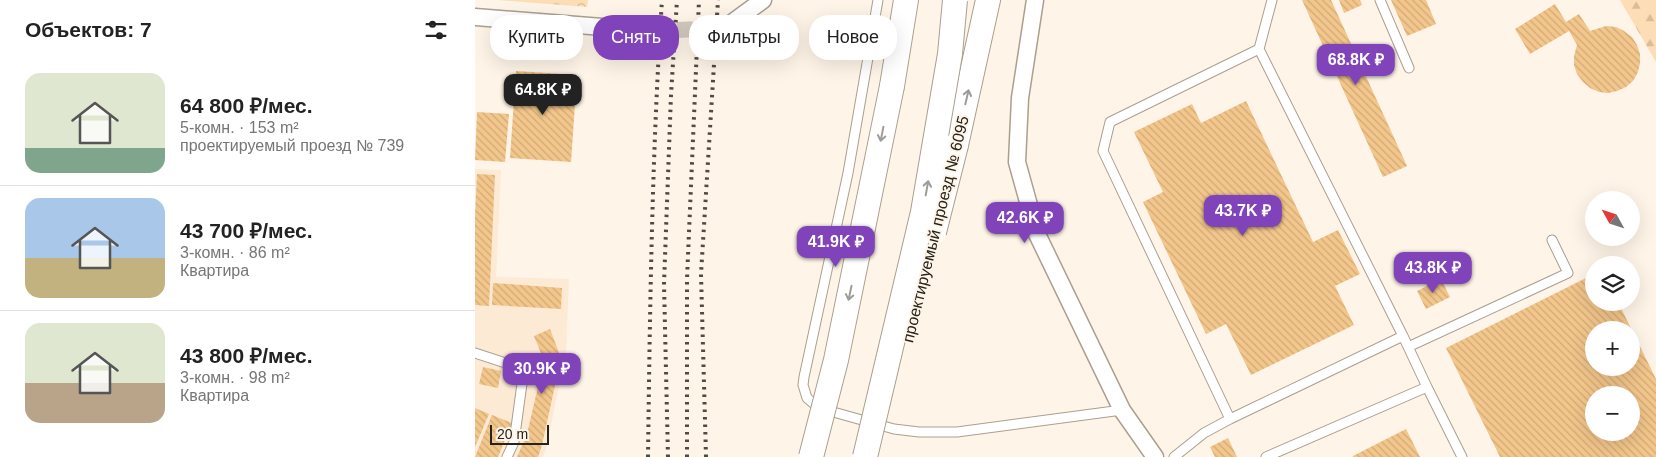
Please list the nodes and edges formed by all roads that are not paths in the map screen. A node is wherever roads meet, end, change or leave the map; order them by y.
1 (763, 0) edge
2 (878, 0) edge
3 (895, 0) edge
4 (906, 0) edge
5 (955, 0) edge
6 (988, 0) edge
7 (1035, 0) edge
8 (1272, 0) edge
9 (1379, 0) edge
10 (743, 15) edge
11 (475, 17) edge
12 (593, 26) edge
13 (1259, 49) junction
14 (1409, 68) dead end
15 (892, 86) junction
16 (1552, 240) dead end
17 (1403, 336) junction
18 (1408, 347) junction
19 (475, 353) edge
20 (1427, 387) junction
21 (1122, 410) junction
22 (1229, 419) junction
23 (507, 457) edge
24 (811, 457) edge
25 (865, 457) edge
26 (877, 457) edge
27 (1155, 457) edge
28 (1175, 457) edge
29 (1266, 457) edge
30 (1462, 457) edge

1 - 10 street
2 - 21 lane
3 - 15 main road
4 - 15 main road
25 -> 5 main road, bridge
26 -> 6 main road, проектируемый проезд № 6095, bridge
7 - 21 street
8 - 13 lane
9 - 14 lane
11 - 12 street
13 - 17 lane
13 - 22 lane
15 -> 24 main road, bridge
16 - 18 lane
17 - 18 lane
17 - 22 lane
18 - 20 lane
19 - 23 lane
20 - 29 lane
20 - 30 lane
21 - 27 street
22 - 28 lane

